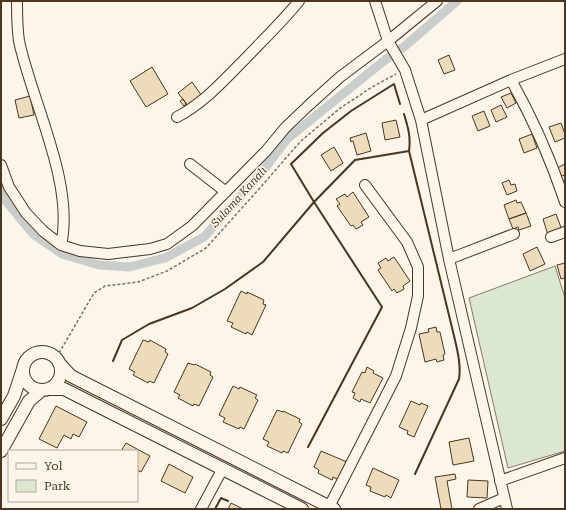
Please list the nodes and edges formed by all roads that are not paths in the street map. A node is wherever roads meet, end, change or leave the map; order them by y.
1 (17, 1) edge
2 (299, 1) edge
3 (375, 1) edge
4 (437, 1) edge
5 (390, 44) junction
6 (565, 59) edge
7 (511, 80) junction
8 (176, 117) dead end
9 (421, 120) junction
10 (190, 164) dead end
11 (1, 165) edge
12 (365, 185) dead end
13 (226, 192) junction
14 (565, 202) edge
15 (565, 232) edge
16 (514, 234) dead end
17 (551, 237) dead end
18 (60, 245) junction
19 (448, 259) junction
20 (57, 360) junction
21 (23, 369) junction
22 (45, 389) junction
23 (1, 419) edge
24 (1, 451) edge
25 (565, 458) edge
26 (223, 468) junction
27 (500, 481) junction
28 (504, 498) junction
29 (332, 508) edge
30 (201, 509) edge
31 (302, 509) edge
32 (479, 509) edge
33 (507, 509) edge

1 - 18 street
2 - 8 street
3 - 5 street
4 - 5 street
5 - 9 street
5 - 13 street
6 - 7 street
7 - 9 street
7 - 14 street
9 - 19 street
10 - 13 street
11 - 18 street
12 - 29 street
13 - 18 street
15 - 17 street
16 - 19 street
19 - 27 street
20 - 21 main road
20 - 22 main road
20 - 29 main road
21 - 22 main road
21 - 23 main road
22 - 24 main road
22 - 26 main road
25 - 27 street
26 - 30 street
26 - 31 main road
27 - 28 street
28 - 32 street
28 - 33 street

